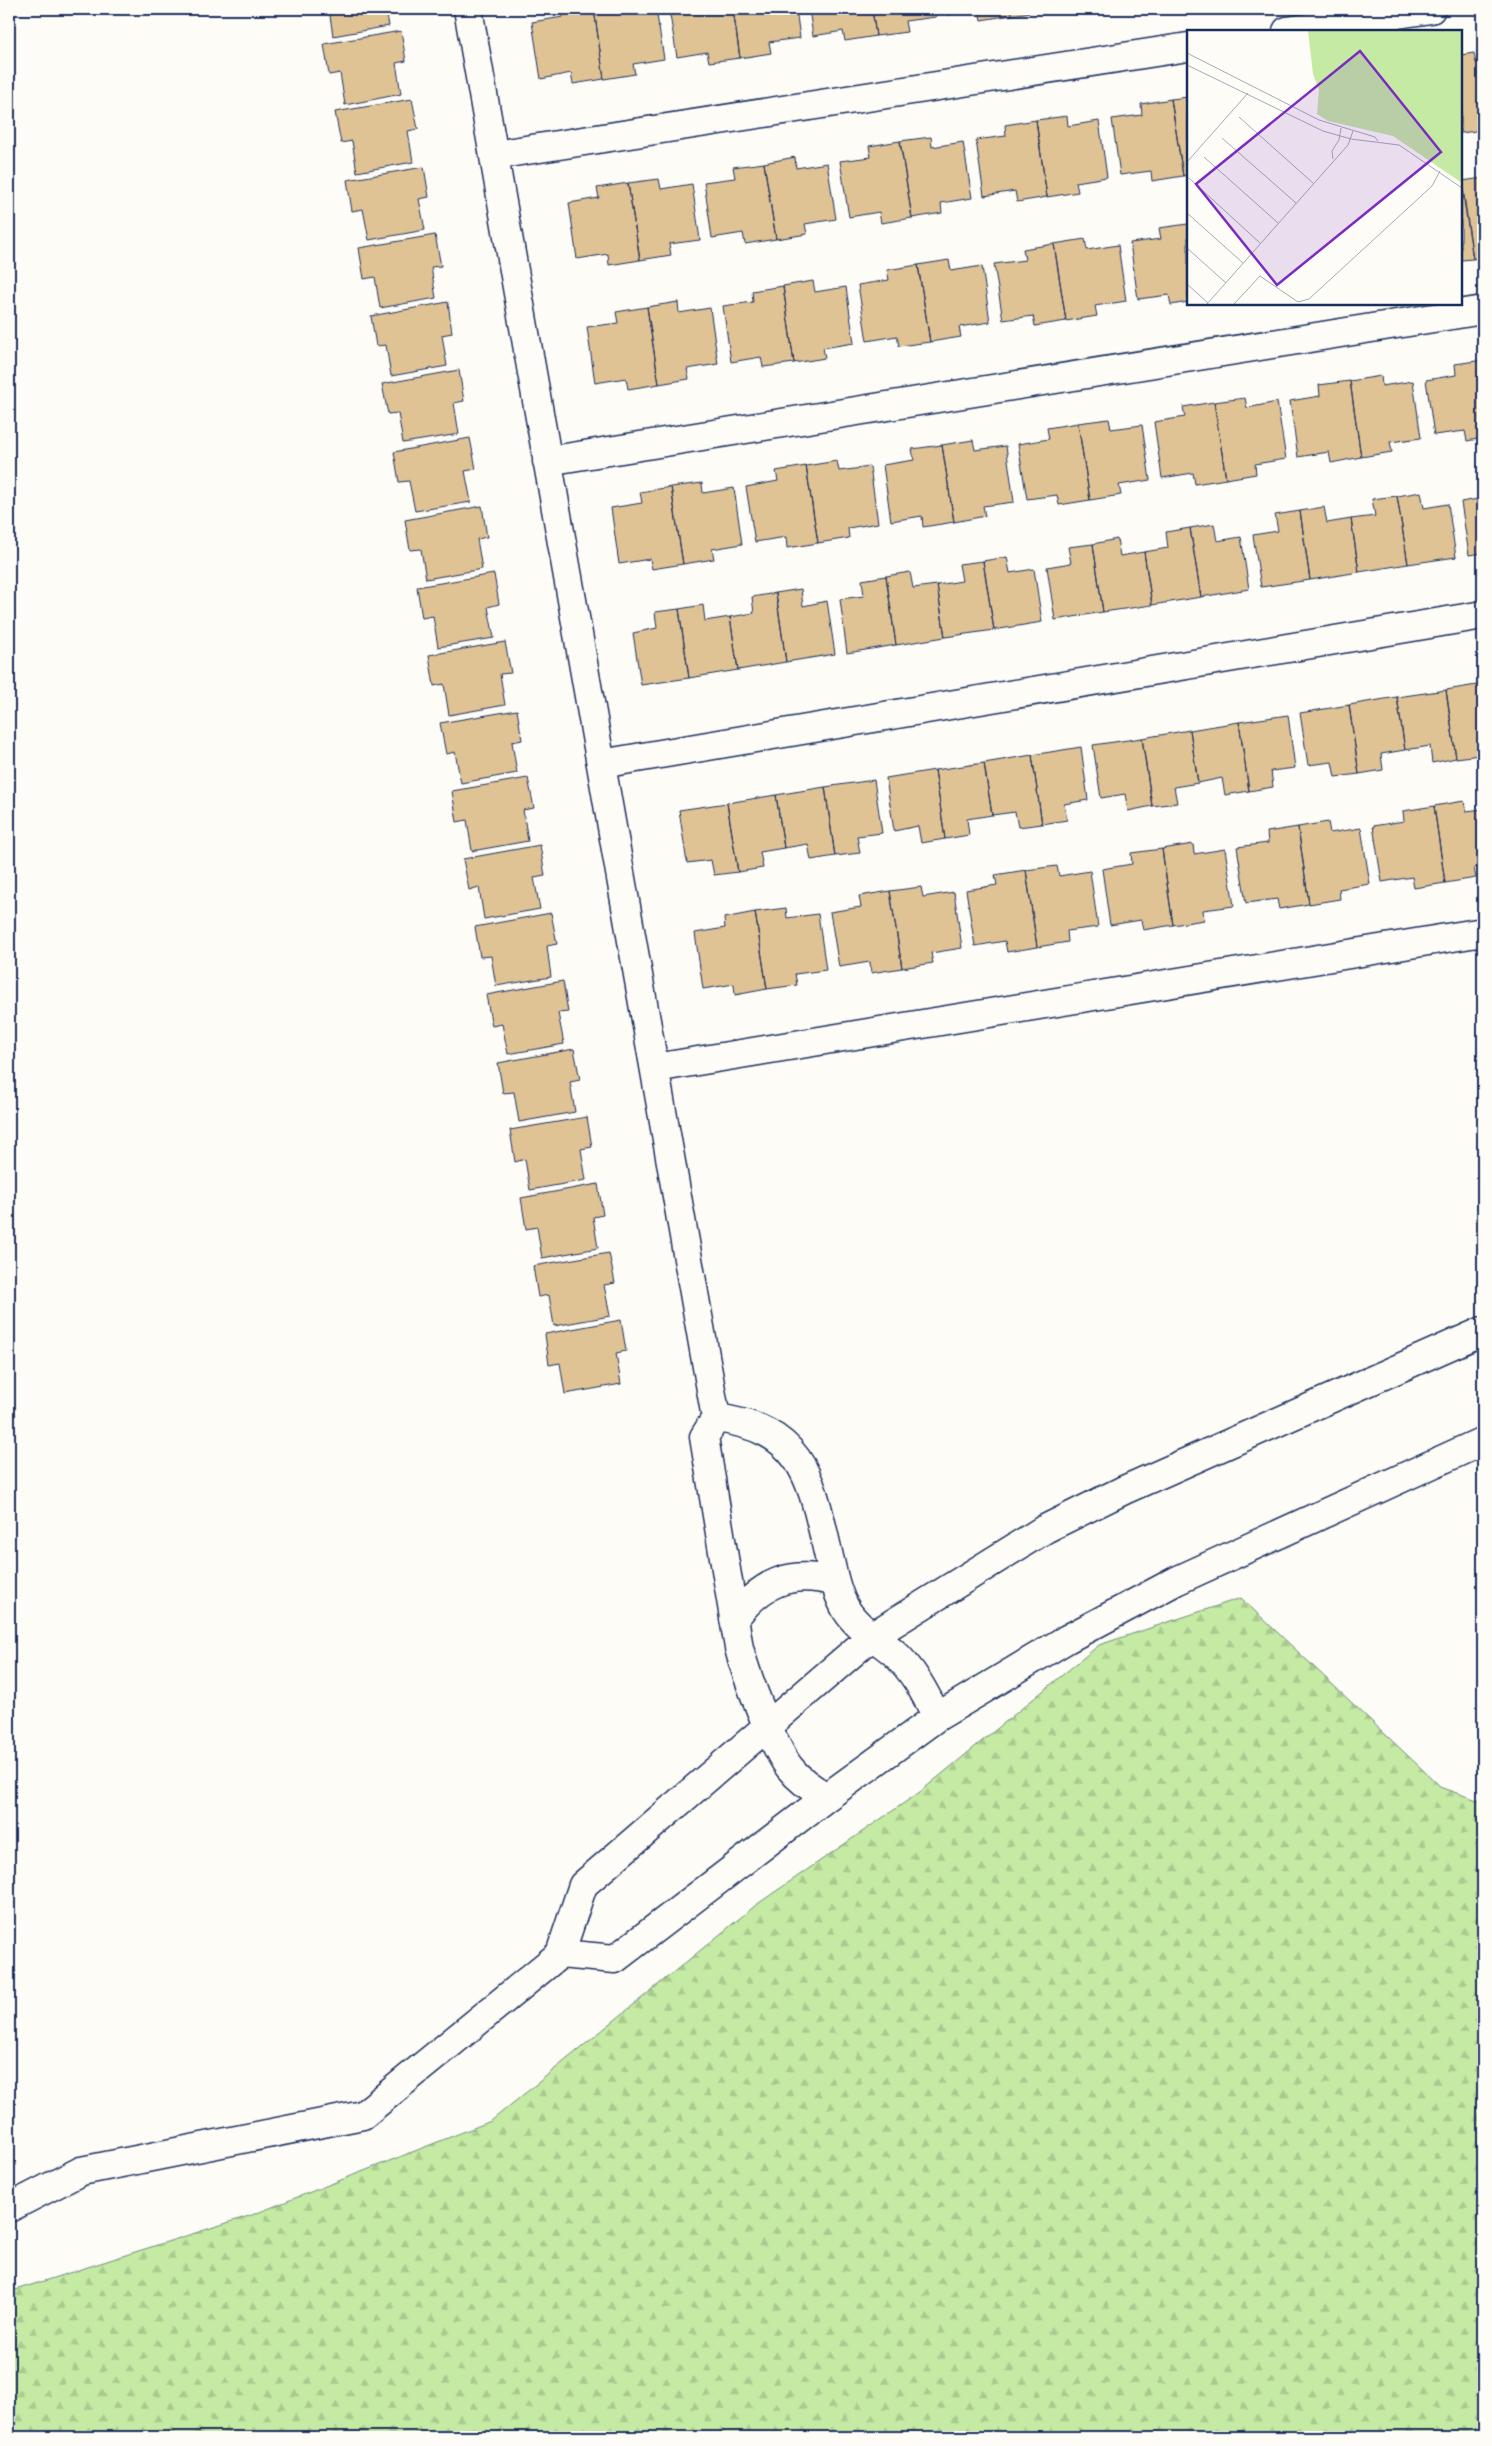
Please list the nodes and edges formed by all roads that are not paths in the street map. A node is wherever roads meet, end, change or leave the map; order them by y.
1 (468, 9) edge
2 (1431, 9) edge
3 (1294, 30) edge
4 (1187, 47) edge
5 (494, 155) junction
6 (1483, 310) edge
7 (548, 461) junction
8 (1483, 614) edge
9 (600, 764) junction
10 (1483, 932) edge
11 (655, 1068) junction
12 (1483, 1331) edge
13 (716, 1418) junction
14 (1483, 1441) edge
15 (835, 1582) junction
16 (734, 1619) junction
17 (872, 1637) junction
18 (937, 1717) junction
19 (768, 1726) junction
20 (827, 1797) junction
21 (560, 1954) junction
22 (9, 2208) edge

1 - 5 street
2 - 3 street
4 - 5 street
5 - 7 street
6 - 7 street
7 - 9 street
8 - 9 street
9 - 11 street
10 - 11 street
11 - 13 street
12 - 17 street
13 - 15 street
13 - 16 street
14 - 18 street
15 - 16 street
15 - 17 street
16 - 19 street
17 - 18 street
17 - 19 street
18 - 20 street
19 - 20 street
19 - 21 street
20 - 21 street
21 - 22 street

